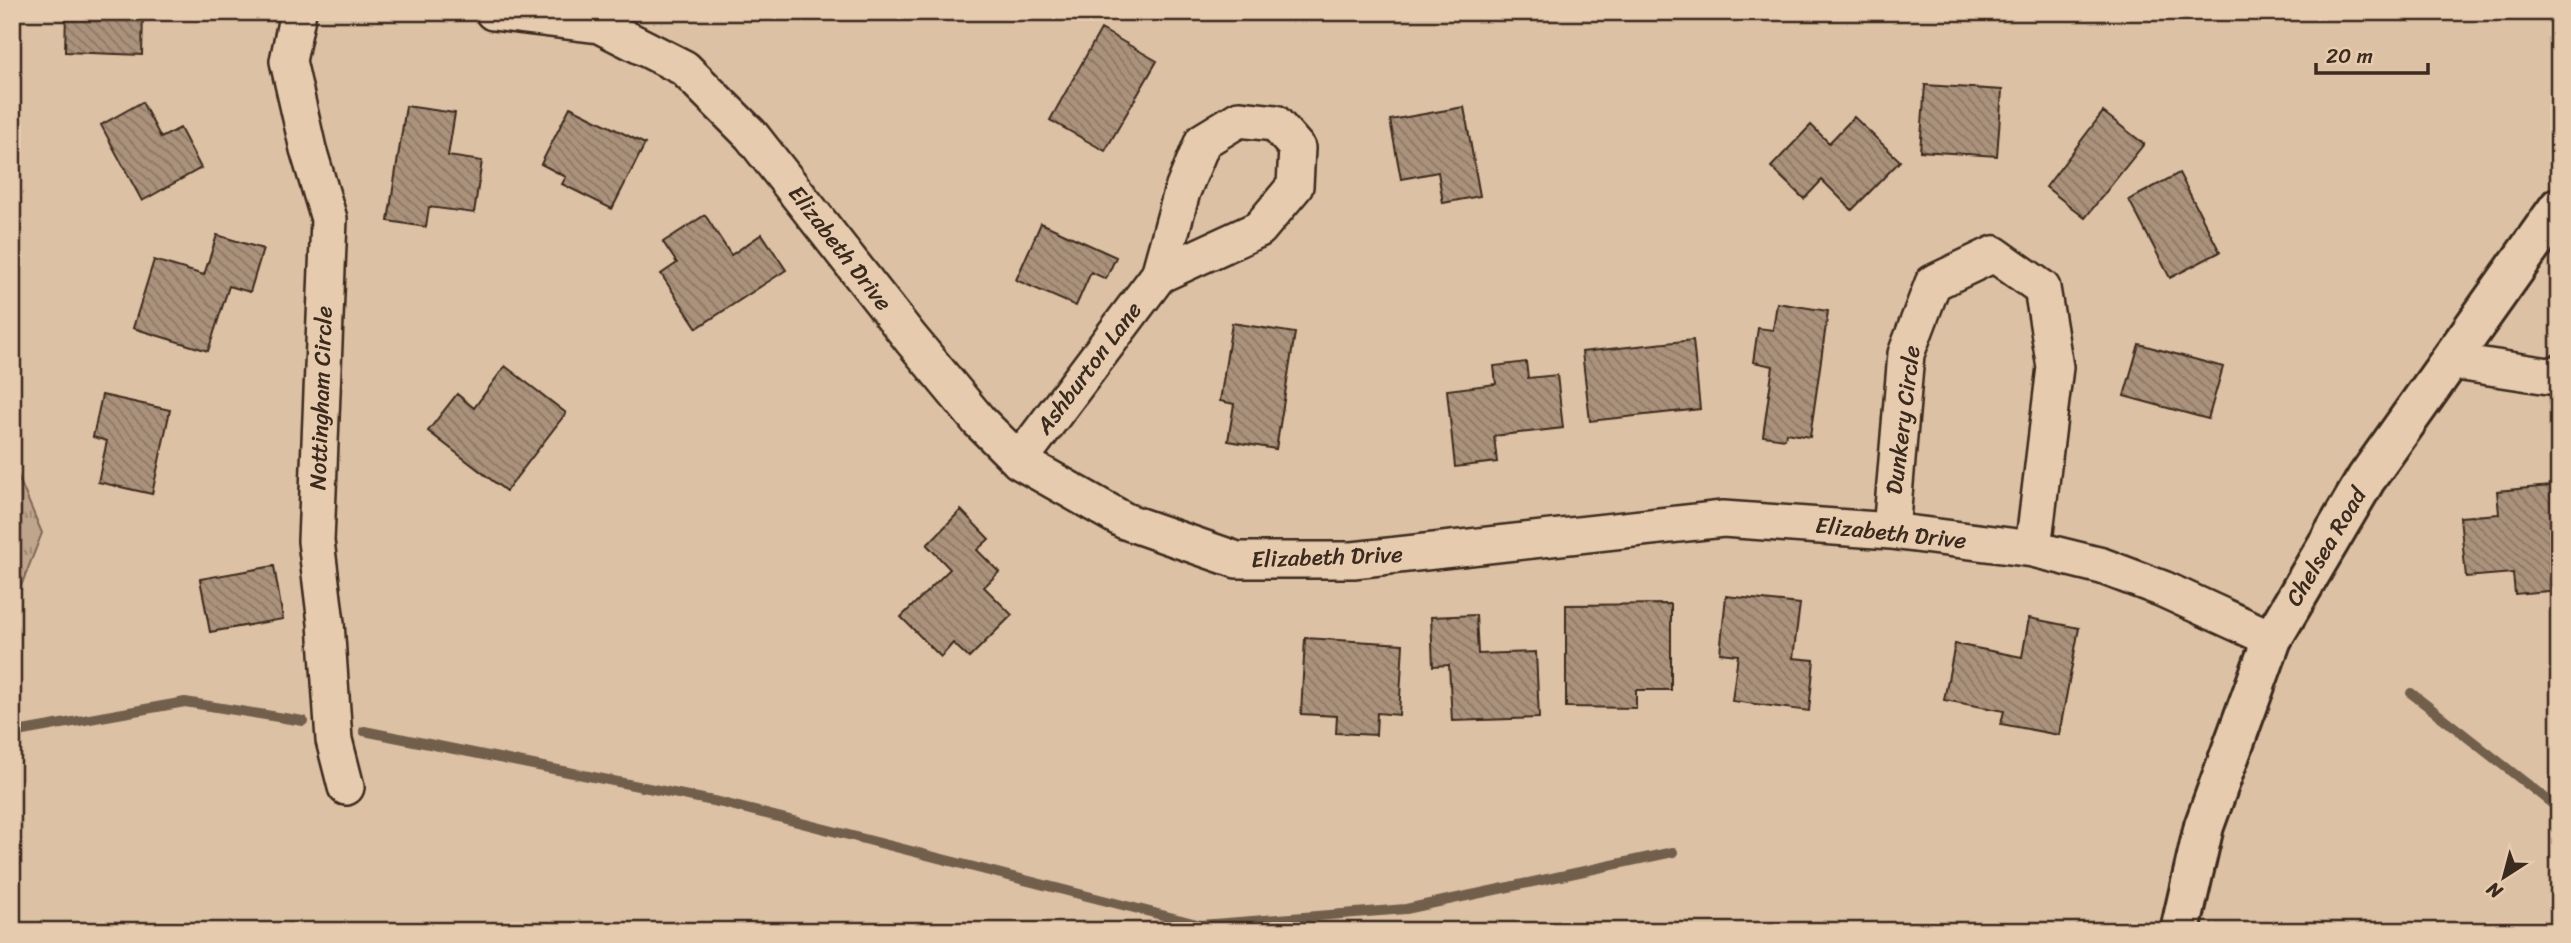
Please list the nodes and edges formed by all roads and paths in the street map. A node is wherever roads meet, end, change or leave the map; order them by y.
1 (298, 12) edge
2 (494, 12) edge
3 (2559, 207) edge
4 (1158, 275) junction
5 (2450, 361) junction
6 (2559, 373) edge
7 (1019, 461) junction
8 (1891, 531) junction
9 (2033, 549) junction
10 (2272, 639) junction
11 (346, 787) dead end
12 (2180, 931) edge

1 - 11 street, Nottingham Circle
2 - 7 street, Elizabeth Drive
3 - 5 street, Chelsea Road
4 - 4 street, Ashburton Lane
4 - 7 street, Ashburton Lane
5 - 6 street
5 - 10 street, Chelsea Road
7 - 8 street, Elizabeth Drive
8 - 9 street, Elizabeth Drive
8 - 9 street, Dunkery Circle
9 - 10 street, Elizabeth Drive
10 - 12 street, Chelsea Road

